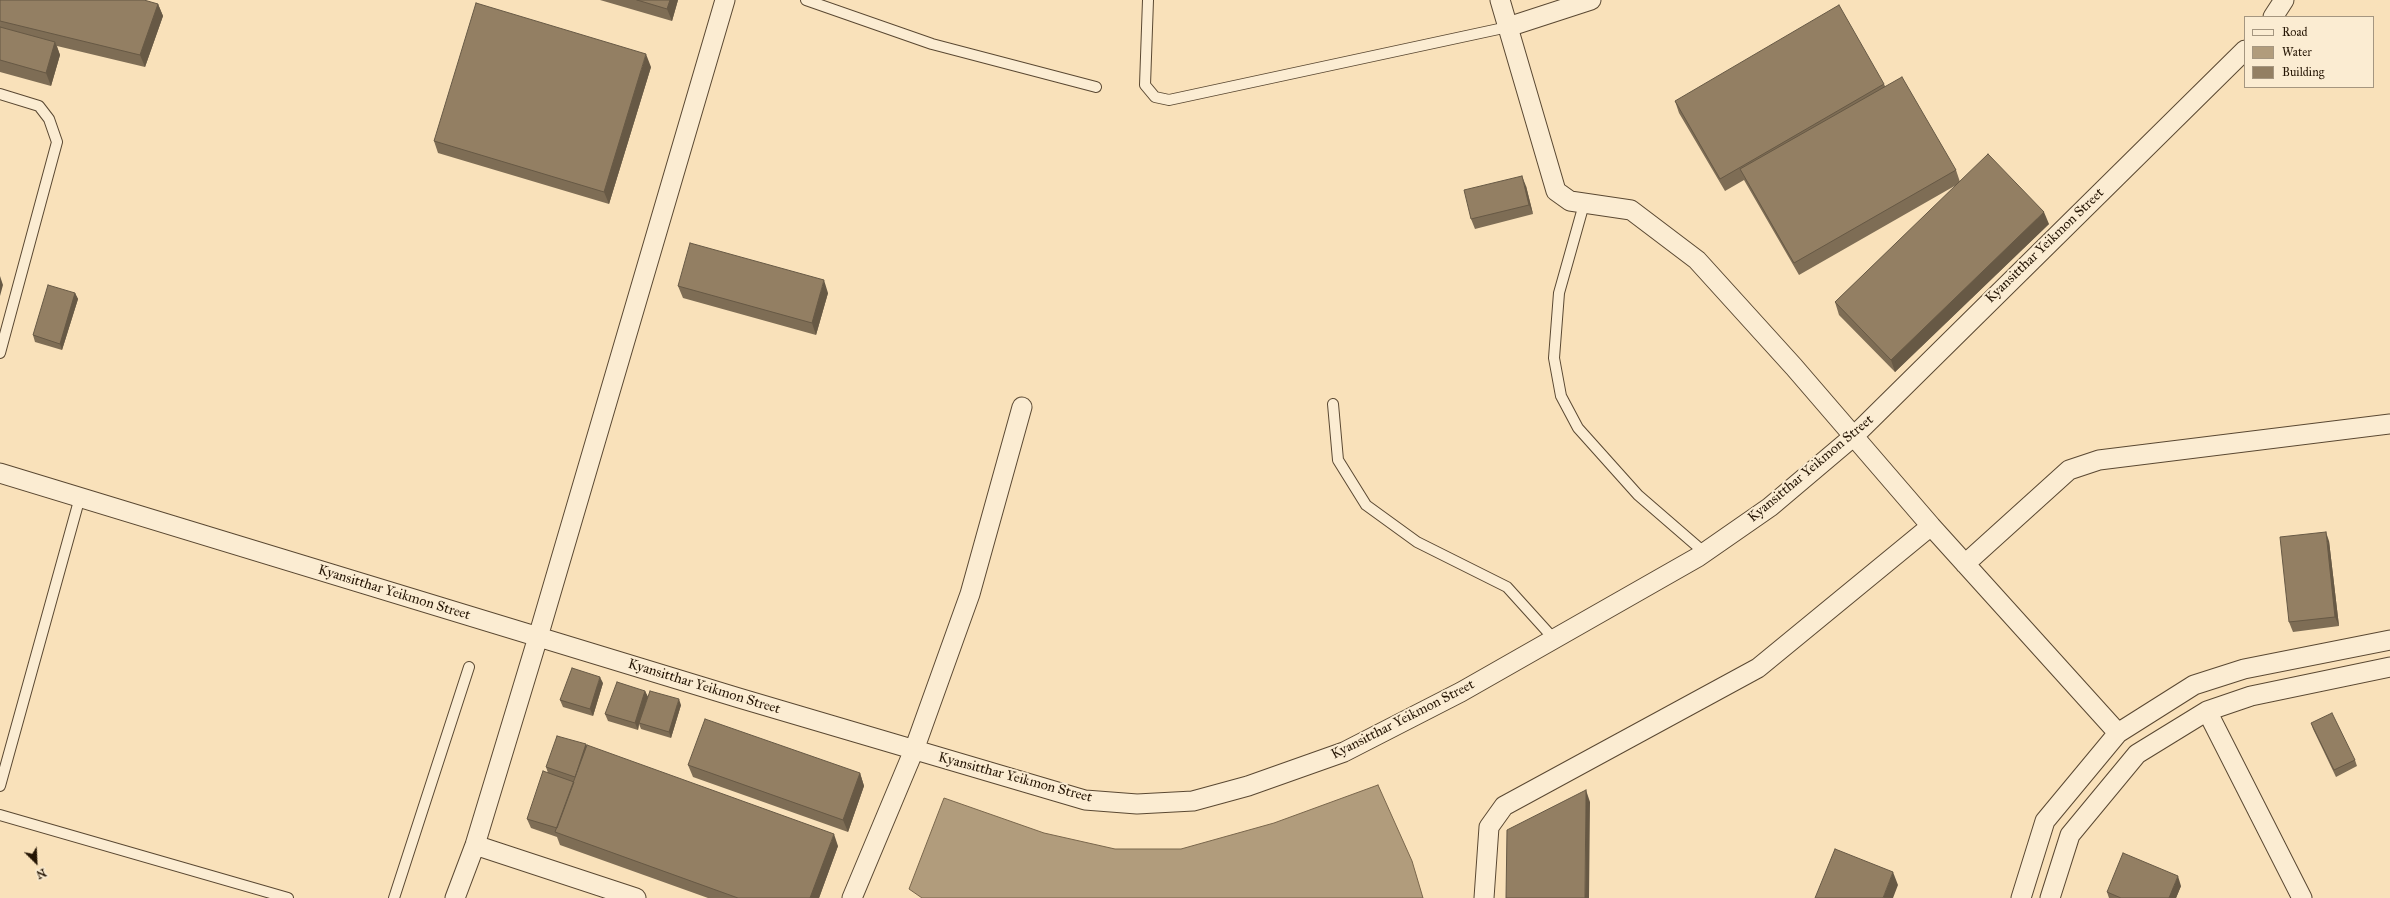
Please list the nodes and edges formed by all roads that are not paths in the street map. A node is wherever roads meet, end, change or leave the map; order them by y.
1 (726, 0) edge
2 (806, 0) edge
3 (1148, 0) edge
4 (1500, 0) edge
5 (1591, 0) edge
6 (2284, 0) edge
7 (2274, 16) edge
8 (1508, 28) junction
9 (2244, 51) edge
10 (1096, 87) dead end
11 (0, 94) edge
12 (1584, 204) junction
13 (0, 352) edge
14 (1333, 404) dead end
15 (1022, 407) dead end
16 (2390, 424) edge
17 (1854, 436) junction
18 (0, 473) edge
19 (80, 497) junction
20 (1931, 526) junction
21 (1705, 553) junction
22 (1965, 564) junction
23 (538, 637) junction
24 (1554, 639) junction
25 (2390, 640) edge
26 (469, 667) dead end
27 (2390, 667) edge
28 (2206, 711) junction
29 (2118, 733) junction
30 (914, 750) junction
31 (0, 786) edge
32 (0, 815) edge
33 (474, 845) junction
34 (288, 898) edge
35 (394, 898) edge
36 (455, 898) edge
37 (636, 898) edge
38 (852, 898) edge
39 (1484, 898) edge
40 (2021, 898) edge
41 (2050, 898) edge
42 (2302, 898) edge

1 - 23 street
2 - 10 lane
3 - 8 lane
4 - 8 street
5 - 8 street
6 - 7 street
8 - 12 street
9 - 17 street, Kyansitthar Yeikmon Street
11 - 13 lane
12 - 17 street
12 - 21 lane
14 - 24 lane
15 - 30 street
16 - 22 street
17 - 20 street
17 - 21 street, Kyansitthar Yeikmon Street
18 - 19 street, Kyansitthar Yeikmon Street
19 - 23 street, Kyansitthar Yeikmon Street
19 - 31 lane
20 - 22 street
20 - 39 street
21 - 24 street, Kyansitthar Yeikmon Street
22 - 29 street
23 - 30 street, Kyansitthar Yeikmon Street
23 - 33 street
24 - 30 street, Kyansitthar Yeikmon Street
25 - 29 street
26 - 35 lane
27 - 28 street
28 - 41 street
28 - 42 street
29 - 40 street
30 - 38 street
32 - 34 lane
33 - 36 street
33 - 37 street

